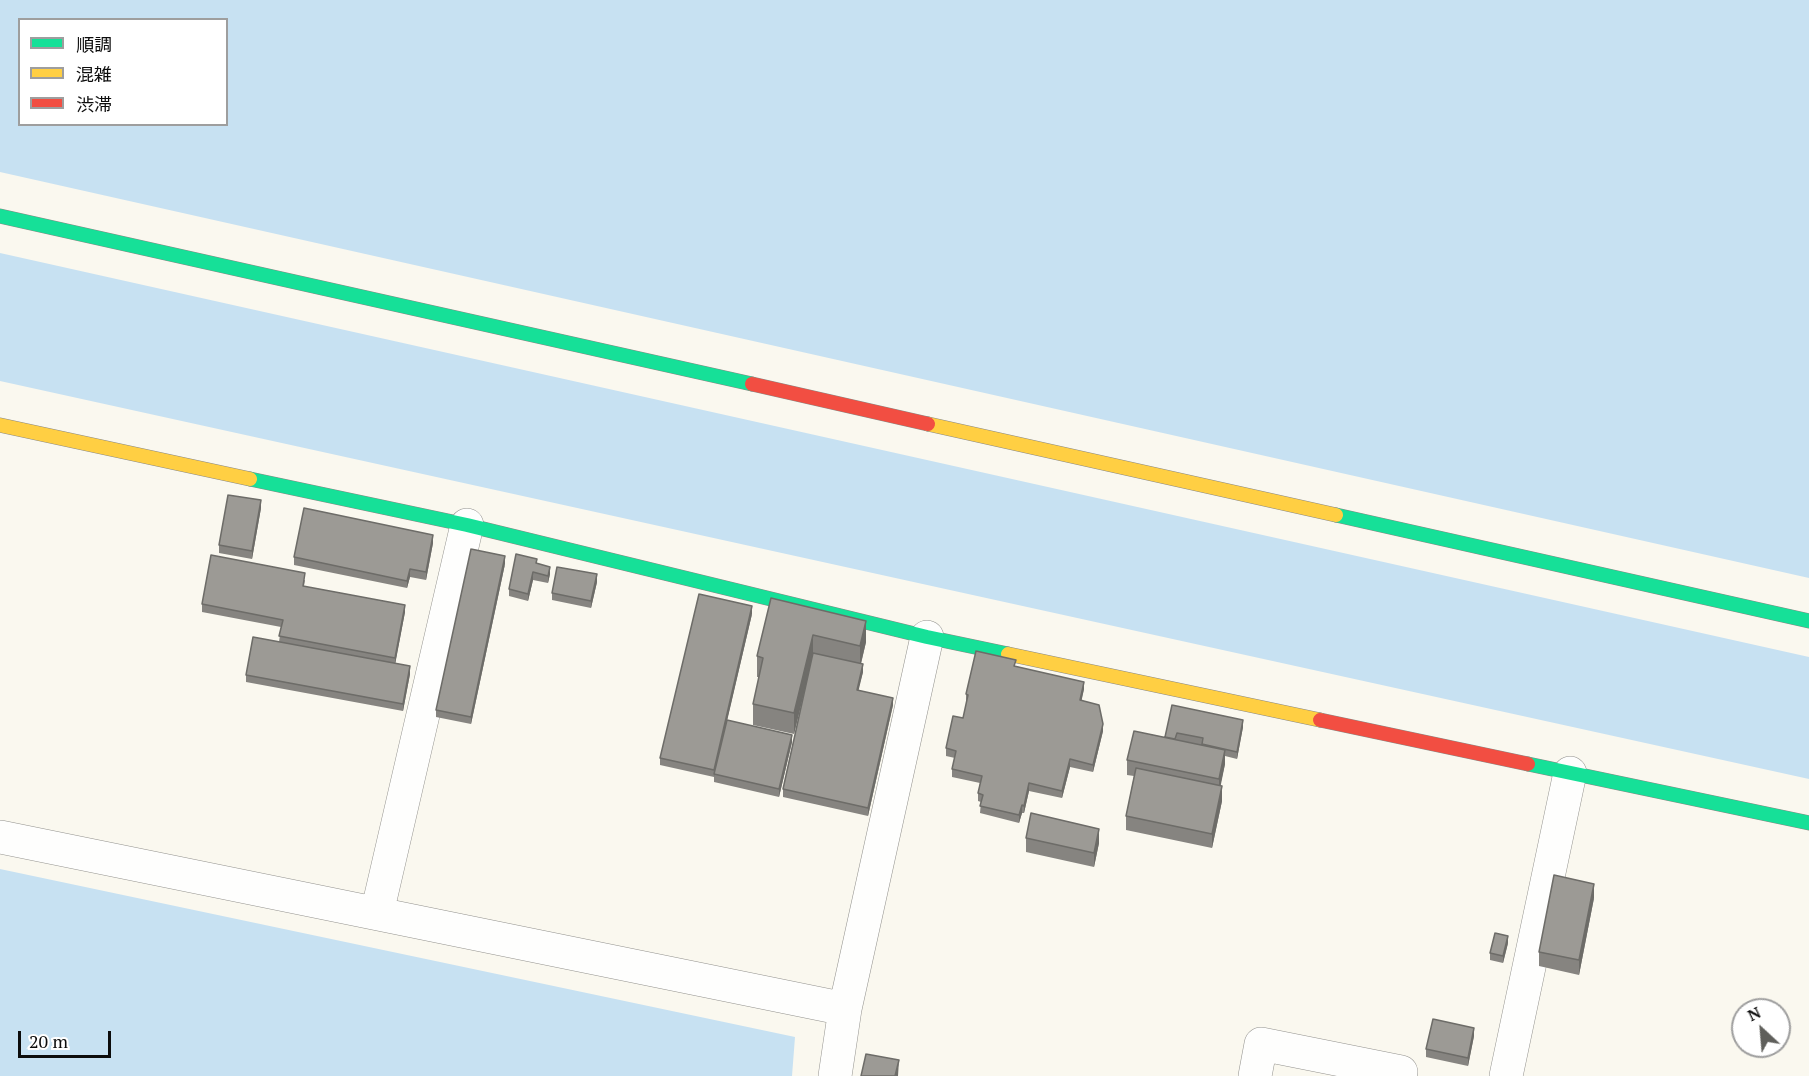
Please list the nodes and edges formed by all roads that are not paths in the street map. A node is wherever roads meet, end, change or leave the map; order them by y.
1 (0, 216) edge
2 (0, 427) edge
3 (467, 525) junction
4 (1809, 621) edge
5 (927, 637) junction
6 (1570, 773) junction
7 (1809, 824) edge
8 (0, 837) edge
9 (377, 913) junction
10 (845, 1009) junction
11 (836, 1076) edge
12 (1255, 1076) edge
13 (1400, 1076) edge
14 (1506, 1076) edge

1 - 4 street
2 - 3 street
3 - 5 street
3 - 9 street
5 - 6 street
5 - 10 street
6 - 7 street
6 - 14 street
8 - 9 street
9 - 10 street
10 - 11 street
12 - 13 street

